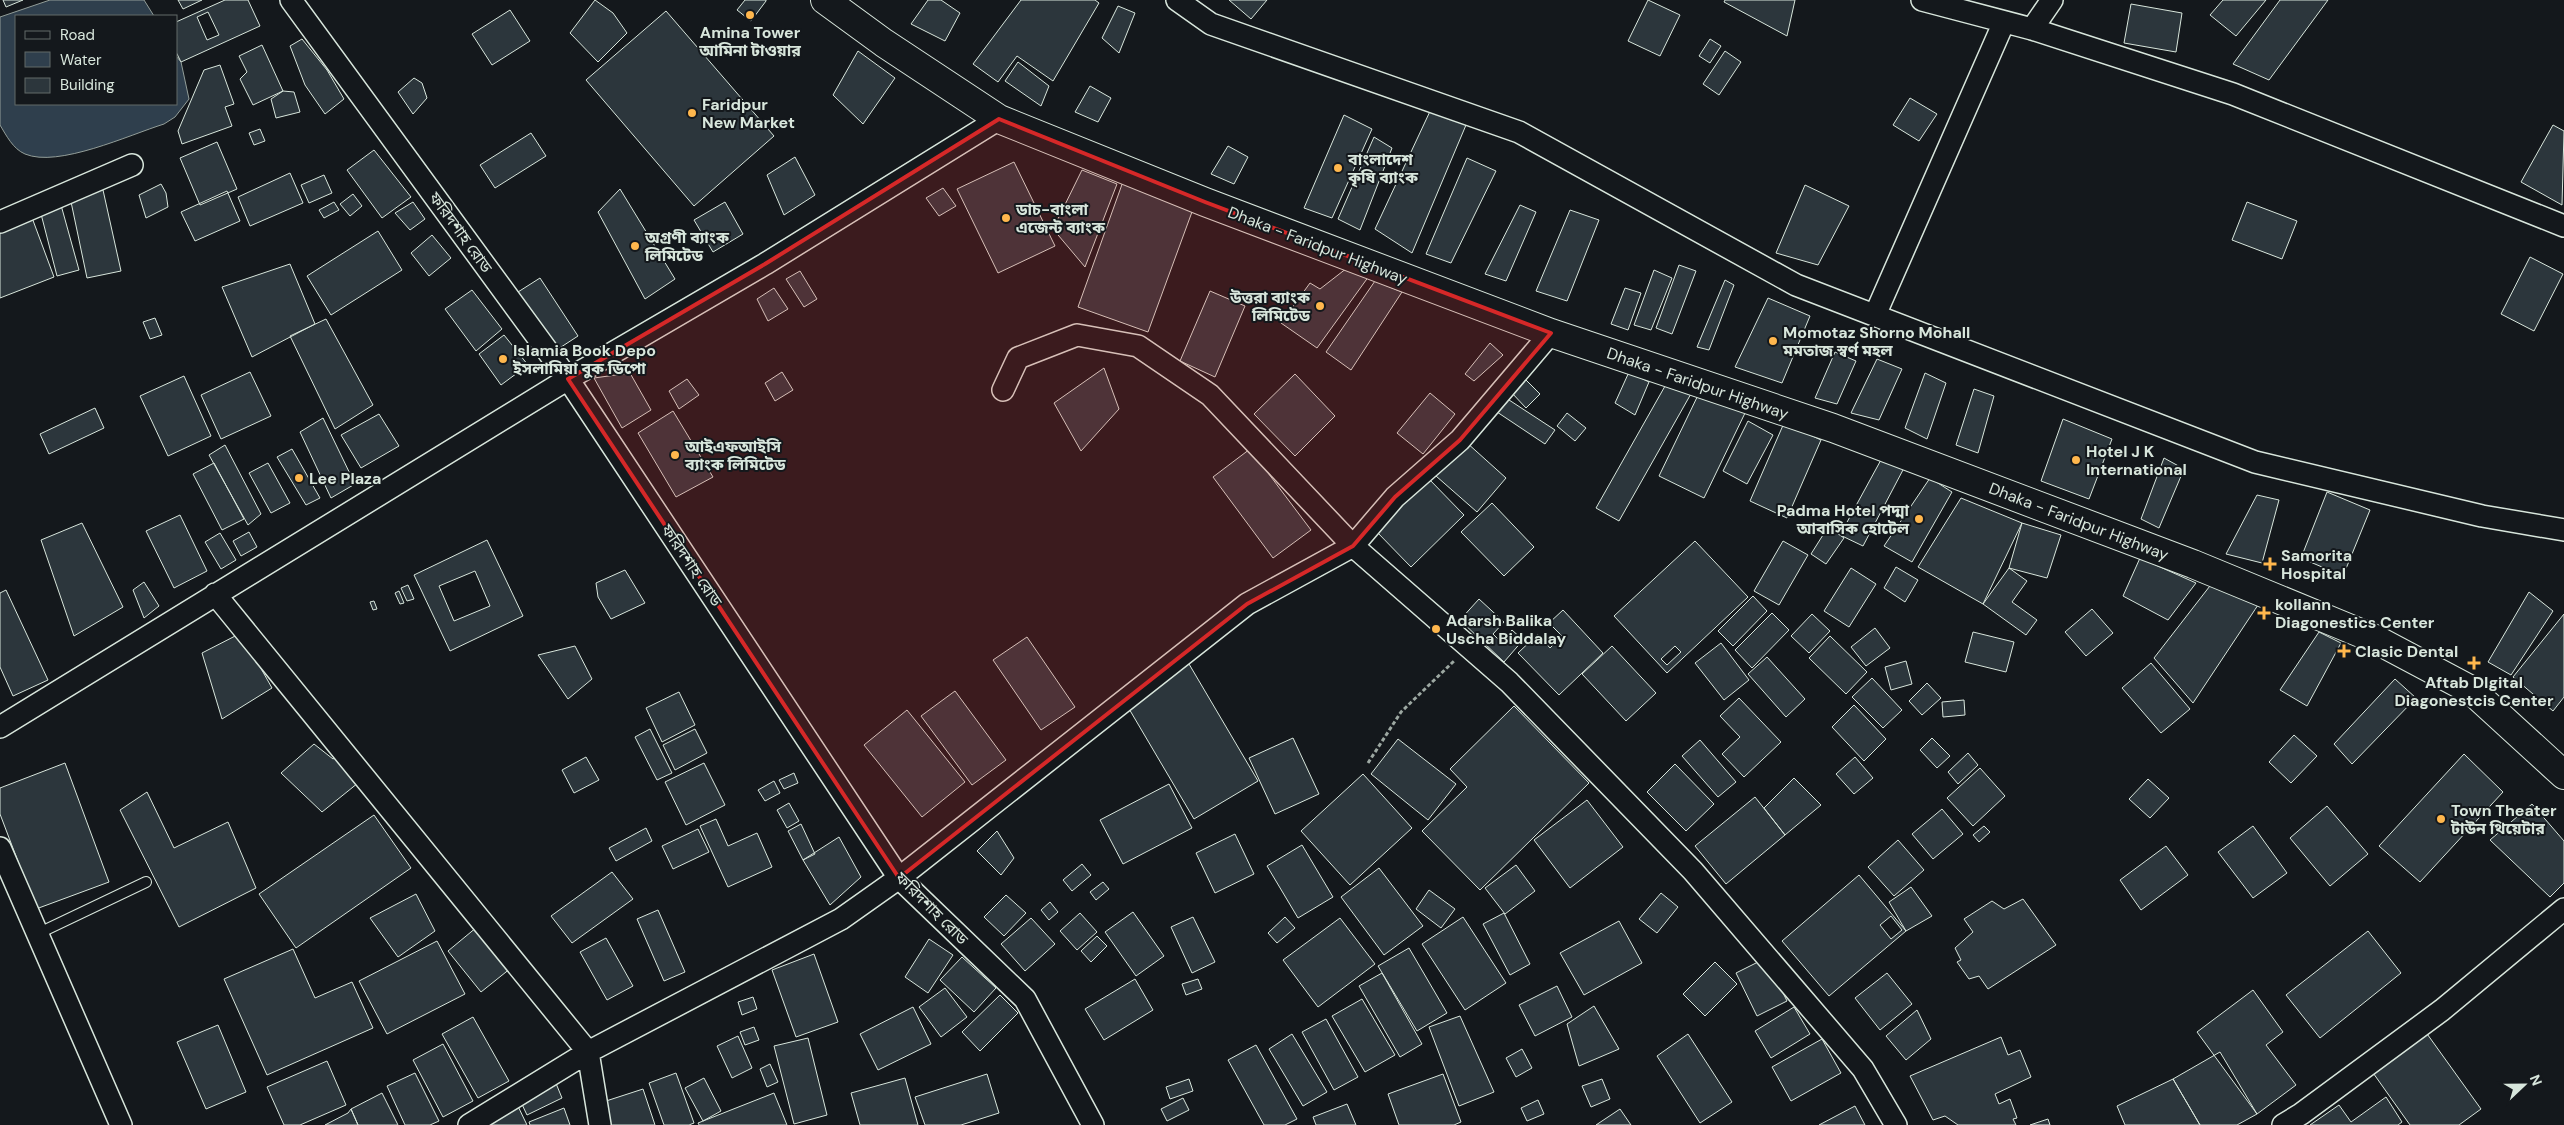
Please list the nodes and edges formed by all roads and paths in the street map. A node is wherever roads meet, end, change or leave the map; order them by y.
1 (291, 0) edge
2 (825, 0) edge
3 (1177, 0) edge
4 (1922, 0) edge
5 (2052, 0) edge
6 (2004, 22) junction
7 (2032, 29) junction
8 (1000, 119) junction
9 (132, 165) dead end
10 (0, 222) edge
11 (2564, 226) edge
12 (1875, 316) junction
13 (1551, 333) junction
14 (568, 379) junction
15 (1003, 390) dead end
16 (2564, 530) edge
17 (1353, 546) junction
18 (215, 594) junction
19 (1468, 646) junction
20 (0, 727) edge
21 (1368, 764) dead end
22 (2564, 775) edge
23 (0, 848) edge
24 (899, 878) junction
25 (146, 882) dead end
26 (2564, 909) edge
27 (37, 934) junction
28 (588, 1052) junction
29 (121, 1125) edge
30 (470, 1125) edge
31 (600, 1125) edge
32 (1093, 1125) edge
33 (1896, 1125) edge
34 (2283, 1125) edge

1 - 14 street, ফরিদশাহ রোড
2 - 8 highway, Dhaka - Faridpur Highway
3 - 12 street
4 - 6 street
5 - 7 street
6 - 7 street
6 - 12 street
7 - 11 street
8 - 13 highway, Dhaka - Faridpur Highway
8 - 14 street
9 - 10 street
12 - 16 street
13 - 17 street
13 - 22 highway, Dhaka - Faridpur Highway
14 - 18 street
14 - 24 street, ফরিদশাহ রোড
15 - 17 street
17 - 19 street
17 - 24 street
18 - 20 street
18 - 28 street
19 - 21 path
19 - 33 street
23 - 27 street
24 - 28 street
24 - 32 street, ফরিদশাহ রোড
25 - 27 lane
26 - 34 street
27 - 29 street
28 - 30 street
28 - 31 street

